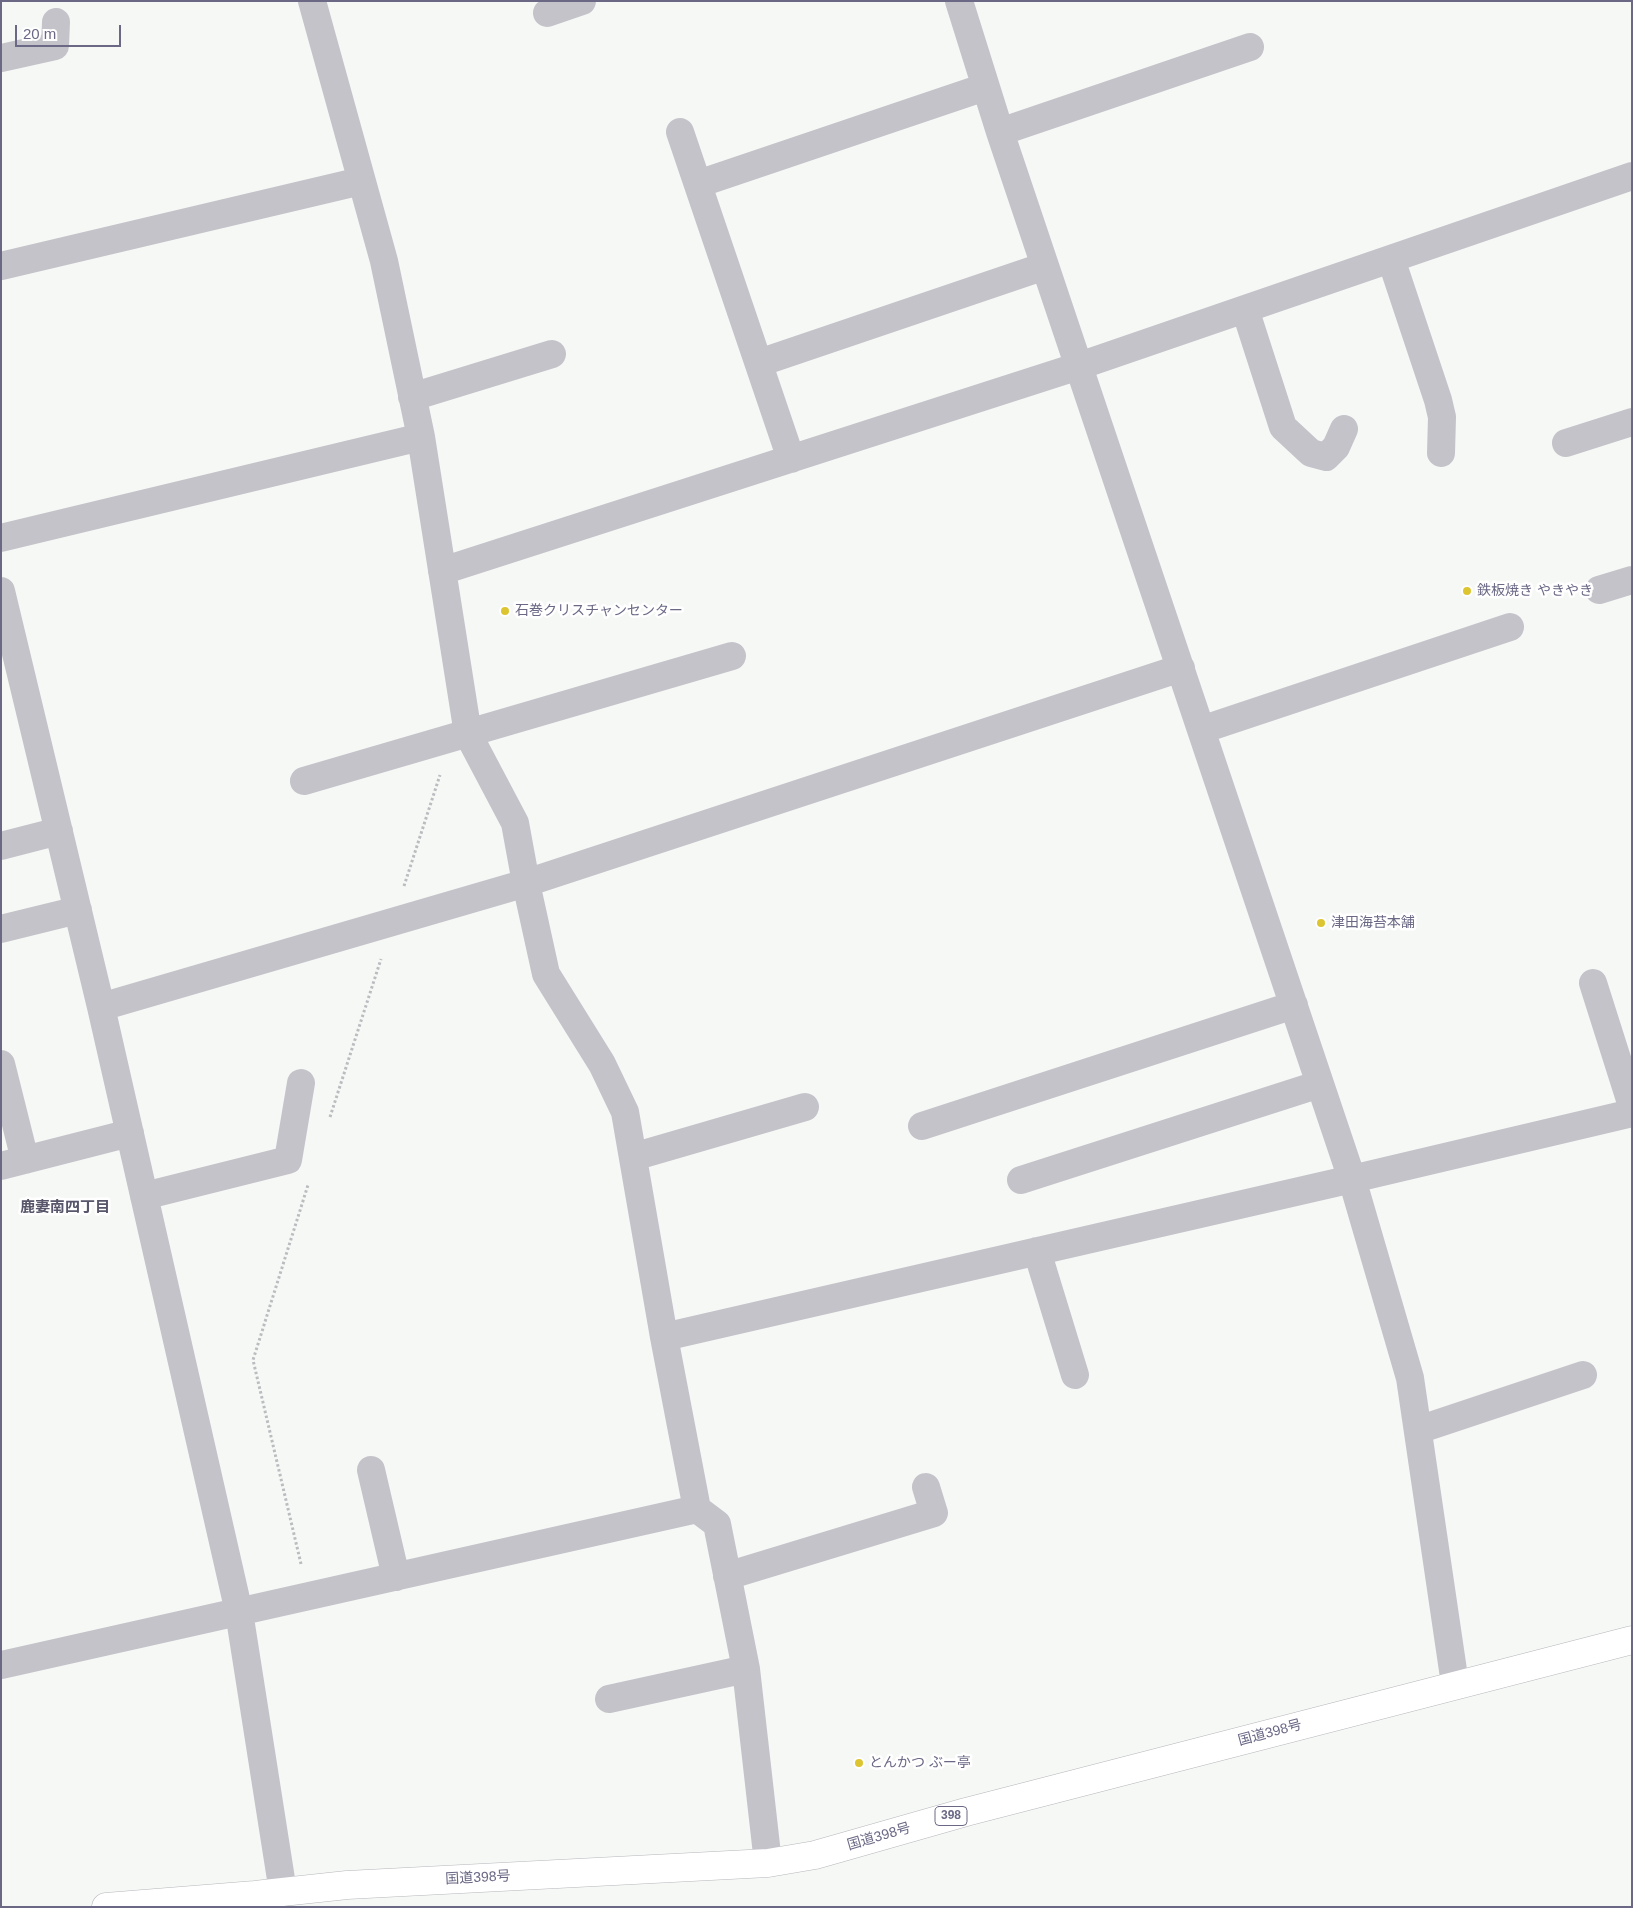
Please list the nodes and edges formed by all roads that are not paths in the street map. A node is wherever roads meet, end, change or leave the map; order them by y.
1 (312, 1) edge
2 (582, 1) edge
3 (959, 1) edge
4 (547, 13) dead end
5 (56, 22) dead end
6 (1250, 47) dead end
7 (1, 58) edge
8 (985, 87) junction
9 (680, 132) dead end
10 (1000, 132) junction
11 (1632, 176) edge
12 (362, 181) junction
13 (698, 184) junction
14 (1392, 259) junction
15 (1, 266) edge
16 (1045, 266) junction
17 (1245, 309) junction
18 (552, 354) dead end
19 (759, 363) junction
20 (1079, 366) junction
21 (412, 398) junction
22 (1632, 422) edge
23 (1344, 430) dead end
24 (421, 437) junction
25 (1566, 443) dead end
26 (1441, 453) dead end
27 (791, 459) junction
28 (1, 538) edge
29 (442, 571) junction
30 (1632, 580) edge
31 (1599, 590) dead end
32 (1, 591) edge
33 (1510, 627) dead end
34 (732, 656) dead end
35 (1181, 668) junction
36 (1201, 730) junction
37 (460, 736) junction
38 (304, 781) dead end
39 (59, 831) junction
40 (1, 846) edge
41 (526, 883) junction
42 (78, 910) junction
43 (1, 929) edge
44 (1593, 983) dead end
45 (1294, 1005) junction
46 (101, 1007) junction
47 (1, 1064) edge
48 (301, 1083) dead end
49 (1320, 1084) junction
50 (1632, 1106) edge
51 (805, 1107) dead end
52 (1632, 1113) edge
53 (922, 1126) dead end
54 (130, 1133) junction
55 (633, 1156) junction
56 (13, 1163) edge
57 (1352, 1179) junction
58 (1022, 1180) dead end
59 (144, 1196) junction
60 (1037, 1251) junction
61 (664, 1336) junction
62 (1075, 1375) dead end
63 (1583, 1375) dead end
64 (1418, 1430) junction
65 (371, 1470) dead end
66 (926, 1487) dead end
67 (696, 1509) junction
68 (727, 1576) junction
69 (396, 1577) junction
70 (238, 1612) junction
71 (1632, 1640) edge
72 (1, 1665) edge
73 (746, 1669) junction
74 (1455, 1684) junction
75 (609, 1699) dead end
76 (768, 1863) junction
77 (283, 1892) junction
78 (106, 1907) edge

1 - 12 street
2 - 4 street
3 - 8 street
5 - 7 street
6 - 10 street
8 - 10 street
8 - 13 street
9 - 13 street
10 - 16 street
11 - 14 street
12 - 15 street
12 - 21 street
13 - 19 street
14 - 17 street
14 - 26 street
16 - 19 street
16 - 20 street
17 - 20 street
17 - 23 street
18 - 21 street
19 - 27 street
20 - 27 street
20 - 35 street
21 - 24 street
22 - 25 street
24 - 28 street
24 - 29 street
27 - 29 street
29 - 37 street
30 - 31 street
32 - 39 street
33 - 36 street
34 - 37 street
35 - 36 street
35 - 41 street
36 - 45 street
37 - 38 street
37 - 41 street
39 - 40 street
39 - 42 street
41 - 46 street
41 - 55 street
42 - 43 street
42 - 46 street
44 - 50 street
45 - 49 street
45 - 53 street
46 - 54 street
47 - 56 street
48 - 59 street
49 - 57 street
49 - 58 street
51 - 55 street
52 - 57 street
54 - 56 street
54 - 59 street
55 - 61 street
57 - 60 street
57 - 64 street
59 - 70 street
60 - 61 street
60 - 62 street
61 - 67 street
63 - 64 street
64 - 74 street
65 - 69 street
66 - 68 street
67 - 68 street
67 - 69 street
68 - 73 street
69 - 70 street
70 - 72 street
70 - 77 street
71 - 74 highway, 国道398号 / 398
73 - 75 street
73 - 76 street
74 - 76 highway, 国道398号 / 398
76 - 77 highway, 国道398号 / 398
77 - 78 highway, 国道398号 / 398

